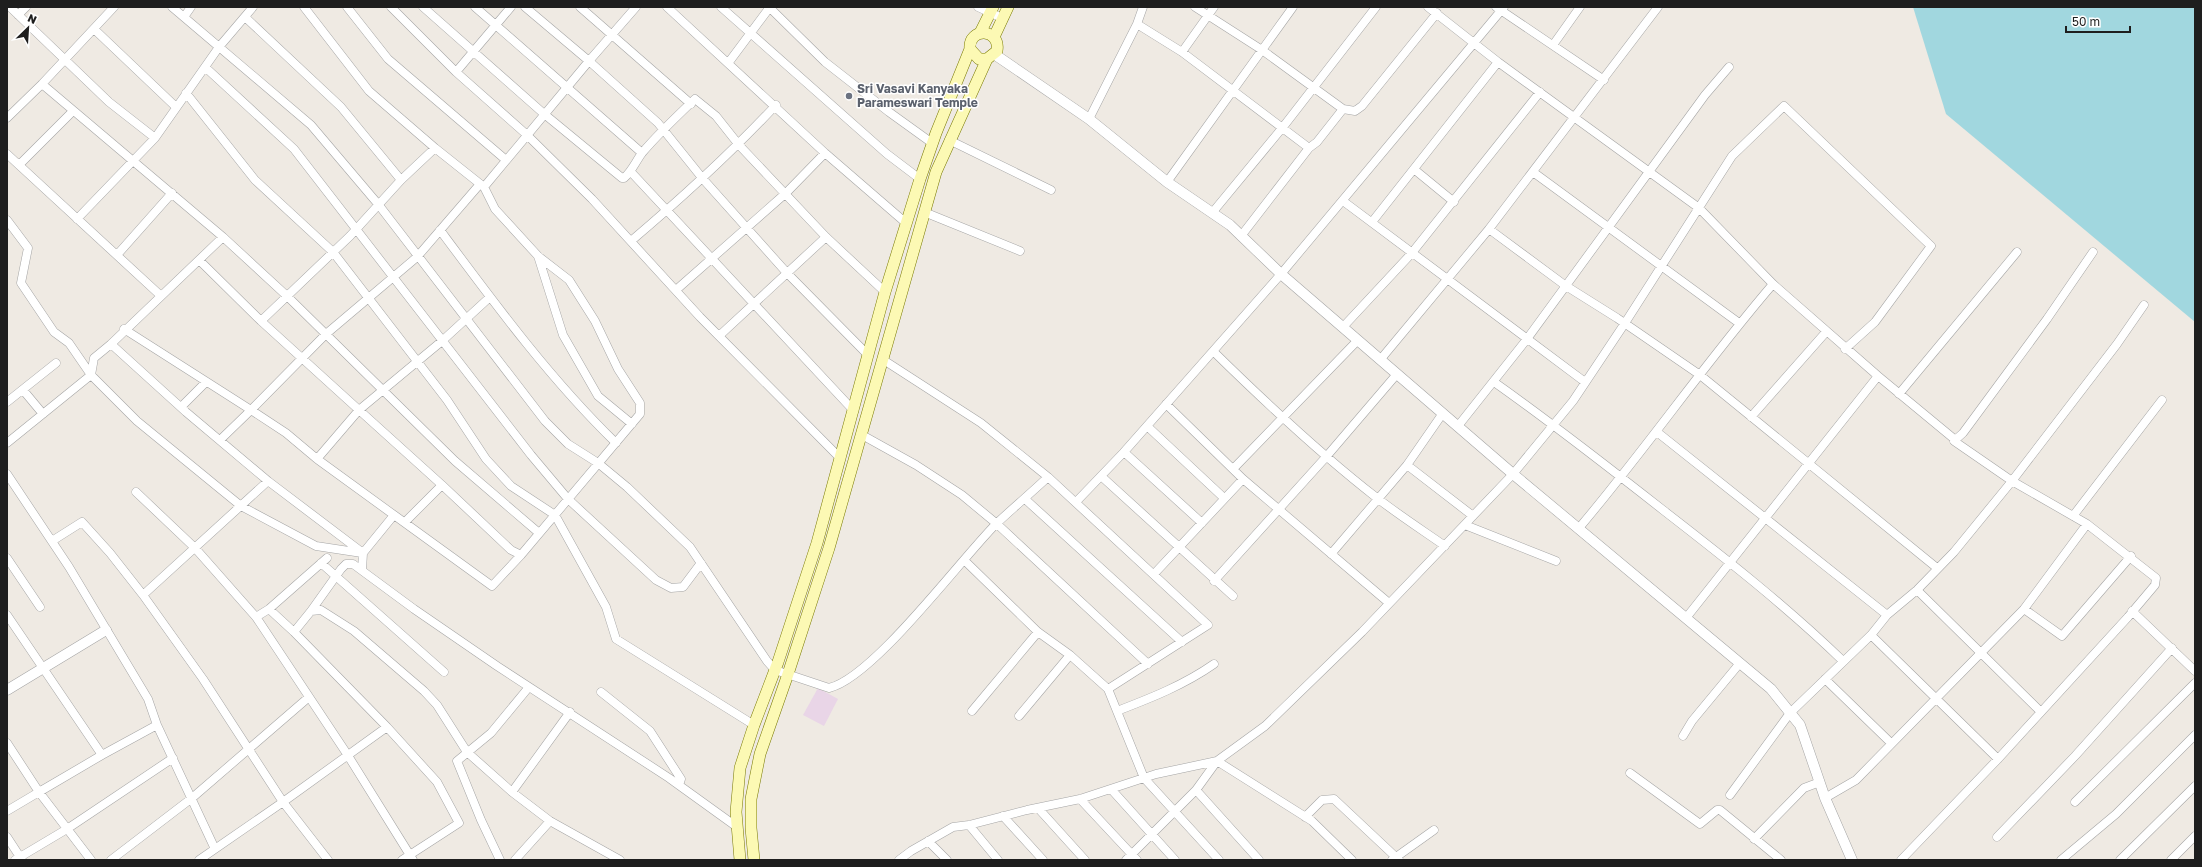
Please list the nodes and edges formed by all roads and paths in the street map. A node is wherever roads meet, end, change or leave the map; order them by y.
1 (10, 7) edge
2 (26, 7) edge
3 (114, 7) edge
4 (172, 7) edge
5 (191, 7) edge
6 (253, 7) edge
7 (304, 7) edge
8 (347, 7) edge
9 (390, 7) edge
10 (423, 7) edge
11 (475, 7) edge
12 (511, 7) edge
13 (524, 7) edge
14 (580, 7) edge
15 (636, 7) edge
16 (667, 7) edge
17 (721, 7) edge
18 (770, 7) edge
19 (978, 7) edge
20 (1008, 7) edge
21 (1143, 7) edge
22 (1195, 7) edge
23 (1214, 7) edge
24 (1294, 7) edge
25 (1376, 7) edge
26 (1428, 7) edge
27 (1580, 7) edge
28 (1658, 7) edge
29 (1500, 8) edge
30 (992, 10) edge
31 (1437, 13) junction
32 (18, 15) junction
33 (1208, 16) junction
34 (184, 17) junction
35 (245, 17) junction
36 (1002, 18) junction
37 (1137, 24) junction
38 (496, 25) junction
39 (94, 29) junction
40 (751, 33) junction
41 (980, 33) junction
42 (612, 34) junction
43 (994, 37) junction
44 (1474, 44) junction
45 (1553, 45) junction
46 (219, 47) junction
47 (970, 49) junction
48 (1262, 50) junction
49 (473, 52) junction
50 (1182, 52) junction
51 (991, 57) junction
52 (65, 60) junction
53 (589, 61) junction
54 (729, 62) junction
55 (1498, 62) junction
56 (205, 67) junction
57 (1729, 67) dead end
58 (456, 72) junction
59 (1604, 80) junction
60 (42, 84) junction
61 (566, 87) junction
62 (1314, 87) junction
63 (1234, 92) junction
64 (1540, 92) junction
65 (186, 93) junction
66 (691, 104) junction
67 (776, 105) junction
68 (176, 108) junction
69 (1343, 110) junction
70 (73, 111) junction
71 (543, 113) junction
72 (1573, 117) junction
73 (7, 118) edge
74 (1089, 119) junction
75 (1283, 127) junction
76 (664, 130) junction
77 (526, 134) junction
78 (154, 138) junction
79 (949, 140) junction
80 (932, 143) junction
81 (738, 145) junction
82 (435, 148) junction
83 (1309, 148) junction
84 (642, 153) junction
85 (826, 153) junction
86 (7, 154) edge
87 (506, 160) junction
88 (133, 162) junction
89 (19, 165) junction
90 (1415, 170) junction
91 (1648, 171) junction
92 (631, 172) junction
93 (1533, 172) junction
94 (703, 179) junction
95 (920, 179) junction
96 (401, 180) junction
97 (1167, 182) junction
98 (482, 186) junction
99 (1051, 190) dead end
100 (172, 193) junction
101 (786, 193) junction
102 (1343, 201) junction
103 (1454, 202) junction
104 (378, 204) junction
105 (1699, 208) junction
106 (667, 211) junction
107 (924, 212) junction
108 (1212, 213) junction
109 (77, 219) junction
110 (7, 220) edge
111 (1372, 222) junction
112 (906, 223) junction
113 (746, 228) junction
114 (1608, 228) junction
115 (356, 229) junction
116 (1489, 229) junction
117 (440, 230) junction
118 (1241, 236) junction
119 (223, 237) junction
120 (826, 237) junction
121 (631, 241) junction
122 (1020, 251) dead end
123 (333, 252) junction
124 (2017, 252) dead end
125 (2093, 252) dead end
126 (1411, 254) junction
127 (117, 255) junction
128 (538, 256) junction
129 (417, 257) junction
130 (711, 259) junction
131 (199, 260) junction
132 (1662, 266) junction
133 (787, 273) junction
134 (1281, 274) junction
135 (393, 278) junction
136 (1447, 281) junction
137 (1773, 284) junction
138 (1566, 286) junction
139 (676, 290) junction
140 (885, 292) junction
141 (160, 295) junction
142 (287, 296) junction
143 (490, 297) junction
144 (368, 298) junction
145 (753, 304) junction
146 (2144, 305) dead end
147 (466, 319) junction
148 (261, 320) junction
149 (1625, 323) junction
150 (1739, 323) junction
151 (1343, 327) junction
152 (124, 329) junction
153 (1826, 332) junction
154 (326, 334) junction
155 (719, 336) junction
156 (1527, 339) junction
157 (1358, 340) junction
158 (442, 341) junction
159 (111, 344) junction
160 (1845, 349) junction
161 (1214, 352) junction
162 (868, 355) junction
163 (301, 358) junction
164 (882, 359) junction
165 (1380, 360) junction
166 (416, 361) junction
167 (56, 363) dead end
168 (1397, 374) junction
169 (91, 375) junction
170 (1700, 375) junction
171 (1878, 376) junction
172 (206, 382) junction
173 (1494, 382) junction
174 (1585, 382) junction
175 (383, 389) junction
176 (23, 390) junction
177 (1899, 394) junction
178 (2162, 400) dead end
179 (7, 402) edge
180 (1166, 404) junction
181 (181, 407) junction
182 (251, 410) junction
183 (359, 410) junction
184 (854, 410) junction
185 (1443, 413) junction
186 (43, 414) junction
187 (1751, 417) junction
188 (1283, 419) junction
189 (632, 424) junction
190 (1553, 424) junction
191 (1147, 426) junction
192 (1458, 426) junction
193 (1657, 432) junction
194 (862, 435) junction
195 (1953, 438) dead end
196 (220, 440) junction
197 (7, 443) edge
198 (616, 443) junction
199 (1124, 452) junction
200 (1326, 457) junction
201 (317, 459) junction
202 (841, 459) junction
203 (598, 463) junction
204 (1810, 463) junction
205 (1407, 464) junction
206 (1234, 468) junction
207 (7, 474) edge
208 (1513, 474) junction
209 (1048, 476) junction
210 (1101, 476) junction
211 (1622, 478) junction
212 (1244, 479) junction
213 (2012, 480) junction
214 (268, 481) junction
215 (442, 485) junction
216 (136, 492) dead end
217 (1224, 498) junction
218 (568, 499) junction
219 (1025, 499) junction
220 (1378, 499) junction
221 (1076, 502) junction
222 (243, 505) junction
223 (1278, 509) junction
224 (394, 515) junction
225 (555, 515) junction
226 (1474, 516) junction
227 (2073, 516) junction
228 (1766, 518) junction
229 (405, 522) junction
230 (1202, 523) junction
231 (997, 524) junction
232 (1465, 524) junction
233 (2087, 524) junction
234 (1579, 528) junction
235 (539, 534) junction
236 (52, 541) junction
237 (1445, 546) junction
238 (195, 548) junction
239 (1178, 548) junction
240 (363, 553) junction
241 (1331, 554) junction
242 (521, 555) junction
243 (2131, 556) junction
244 (7, 558) edge
245 (964, 560) junction
246 (1556, 561) dead end
247 (1730, 562) junction
248 (701, 563) junction
249 (1937, 568) junction
250 (362, 570) junction
251 (1154, 574) junction
252 (336, 576) junction
253 (1214, 581) junction
254 (1917, 590) junction
255 (143, 595) junction
256 (1233, 596) dead end
257 (1389, 603) junction
258 (40, 607) dead end
259 (269, 609) junction
260 (2024, 609) junction
261 (311, 611) junction
262 (2132, 611) junction
263 (7, 615) edge
264 (1887, 615) junction
265 (256, 617) junction
266 (1686, 618) junction
267 (10, 626) edge
268 (106, 630) junction
269 (294, 632) junction
270 (1038, 632) junction
271 (1871, 635) junction
272 (1182, 642) junction
273 (2172, 648) junction
274 (1980, 654) junction
275 (1070, 655) junction
276 (1843, 661) junction
277 (1740, 663) junction
278 (1148, 664) junction
279 (1214, 664) dead end
280 (42, 668) junction
281 (775, 670) junction
282 (2195, 671) edge
283 (444, 672) dead end
284 (788, 674) junction
285 (1825, 679) junction
286 (2195, 683) edge
287 (529, 687) junction
288 (1108, 689) junction
289 (7, 690) edge
290 (601, 692) dead end
291 (309, 697) junction
292 (1935, 698) junction
293 (1117, 711) junction
294 (2040, 711) junction
295 (570, 712) junction
296 (972, 712) dead end
297 (1790, 713) junction
298 (1019, 716) dead end
299 (157, 725) junction
300 (754, 725) junction
301 (387, 727) junction
302 (2195, 735) edge
303 (1683, 736) dead end
304 (1891, 743) junction
305 (8, 748) edge
306 (248, 748) junction
307 (467, 752) junction
308 (347, 754) junction
309 (102, 755) junction
310 (172, 758) junction
311 (1998, 759) junction
312 (1217, 761) junction
313 (1630, 773) dead end
314 (1144, 778) junction
315 (1820, 782) junction
316 (679, 786) junction
317 (2195, 786) edge
318 (1111, 789) junction
319 (1196, 790) junction
320 (40, 792) junction
321 (512, 792) junction
322 (1730, 795) dead end
323 (192, 798) junction
324 (1825, 798) junction
325 (1080, 799) junction
326 (283, 802) junction
327 (2075, 802) dead end
328 (1038, 808) junction
329 (7, 811) edge
330 (1176, 812) junction
331 (1003, 816) junction
332 (1305, 817) junction
333 (550, 821) junction
334 (969, 825) junction
335 (737, 827) junction
336 (68, 829) junction
337 (1434, 830) dead end
338 (1151, 834) junction
339 (2195, 836) edge
340 (7, 837) edge
341 (1997, 837) dead end
342 (1754, 839) junction
343 (928, 841) junction
344 (212, 854) edge
345 (1134, 857) edge
346 (412, 858) edge
347 (19, 859) edge
348 (1395, 859) edge
349 (91, 860) edge
350 (111, 860) edge
351 (199, 860) edge
352 (328, 860) edge
353 (402, 860) edge
354 (500, 860) edge
355 (515, 860) edge
356 (620, 860) edge
357 (740, 860) edge
358 (754, 860) edge
359 (899, 860) edge
360 (947, 860) edge
361 (998, 860) edge
362 (1042, 860) edge
363 (1085, 860) edge
364 (1126, 860) edge
365 (1175, 860) edge
366 (1219, 860) edge
367 (1259, 860) edge
368 (1352, 860) edge
369 (1781, 860) edge
370 (1852, 860) edge
371 (1901, 860) edge
372 (2061, 860) edge
373 (2120, 860) edge
374 (2171, 860) edge

1 - 32 street
2 - 32 street
3 - 39 street
4 - 34 street
5 - 34 street
6 - 35 street
7 - 82 street
8 - 87 street
9 - 58 street
10 - 49 street
11 - 38 street
12 - 38 street
13 - 53 street
14 - 42 street
15 - 42 street
16 - 54 street
17 - 40 street
18 - 40 street
18 - 80 street
19 - 30 street
20 - 36 main road
21 - 37 street
22 - 33 street
23 - 33 street
24 - 48 street
25 - 62 street
26 - 31 street
27 - 45 street
28 - 59 street
29 - 44 street
29 - 45 street
30 - 36 street
30 - 41 main road
31 - 44 street
31 - 69 street
32 - 52 street
33 - 48 street
33 - 50 street
34 - 46 street
35 - 46 street
35 - 96 street
36 - 43 main road
37 - 50 street
37 - 74 street
38 - 49 street
38 - 61 street
39 - 52 street
39 - 68 street
40 - 54 street
40 - 95 street
41 - 43 main road
41 - 47 main road
42 - 53 street
42 - 66 street
43 - 51 main road
44 - 55 street
44 - 102 street
45 - 59 street
46 - 56 street
46 - 104 street
47 - 51 main road
47 - 80 main road
48 - 62 street
48 - 63 street
49 - 58 street
49 - 71 street
50 - 63 street
51 - 74 street
51 - 79 main road
52 - 60 street
52 - 78 street
53 - 61 street
53 - 76 street
54 - 67 street
55 - 64 street
55 - 90 street
56 - 65 street
56 - 115 street
57 - 91 street
58 - 77 street
59 - 72 street
60 - 70 street
60 - 73 street
61 - 71 street
61 - 84 street
62 - 69 street
62 - 75 street
63 - 75 street
63 - 97 street
64 - 72 street
64 - 103 street
65 - 68 street
65 - 123 street
66 - 76 street
66 - 81 street
67 - 81 street
67 - 85 street
68 - 78 street
69 - 83 street
70 - 88 street
70 - 89 street
71 - 77 street
71 - 92 street
72 - 91 street
72 - 93 street
74 - 97 street
75 - 83 street
75 - 108 street
76 - 84 street
76 - 94 street
77 - 87 street
77 - 121 street
78 - 88 street
79 - 99 street
79 - 107 main road
80 - 95 main road
81 - 94 street
81 - 101 street
82 - 96 street
82 - 98 street
83 - 118 street
84 - 92 street
85 - 101 street
85 - 112 street
86 - 89 street
87 - 98 street
88 - 100 street
88 - 109 street
89 - 109 street
90 - 103 street
90 - 111 street
91 - 105 street
91 - 114 street
92 - 106 street
93 - 114 street
93 - 116 street
94 - 106 street
94 - 113 street
95 - 112 main road
96 - 104 street
97 - 108 street
98 - 117 street
98 - 128 street
100 - 119 street
100 - 127 street
101 - 113 street
101 - 120 street
102 - 111 street
102 - 134 street
103 - 126 street
104 - 115 street
104 - 129 street
105 - 132 street
105 - 137 street
105 - 160 street
106 - 121 street
106 - 130 street
107 - 122 street
107 - 164 main road
108 - 118 street
109 - 127 street
110 - 169 street
111 - 126 street
112 - 140 main road
113 - 130 street
113 - 133 street
114 - 132 street
114 - 138 street
115 - 123 street
115 - 135 street
116 - 136 street
116 - 138 street
117 - 129 street
117 - 143 street
118 - 134 street
119 - 131 street
119 - 142 street
120 - 133 street
120 - 140 street
121 - 139 street
123 - 142 street
123 - 144 street
124 - 177 street
125 - 213 street
126 - 136 street
126 - 151 street
127 - 141 street
128 - 189 street
128 - 189 street
129 - 135 street
129 - 147 street
130 - 139 street
130 - 145 street
131 - 141 street
131 - 148 street
132 - 149 street
132 - 150 street
133 - 145 street
133 - 162 street
134 - 151 street
134 - 161 street
135 - 144 street
135 - 158 street
136 - 156 street
136 - 165 street
137 - 150 street
137 - 153 street
138 - 149 street
138 - 156 street
139 - 155 street
140 - 162 main road
141 - 152 street
142 - 148 street
142 - 154 street
143 - 147 street
143 - 198 street
144 - 154 street
144 - 166 street
145 - 155 street
145 - 184 street
146 - 213 street
147 - 158 street
147 - 203 street
148 - 163 street
149 - 170 street
149 - 174 street
150 - 170 street
151 - 157 street
152 - 159 street
152 - 172 street
153 - 160 street
153 - 187 street
154 - 163 street
154 - 175 street
155 - 202 street
156 - 173 street
156 - 174 street
157 - 165 street
157 - 188 street
158 - 166 street
158 - 218 street
159 - 169 street
159 - 181 street
160 - 171 street
161 - 180 street
161 - 188 street
162 - 184 main road
163 - 182 street
163 - 183 street
164 - 194 main road
164 - 209 street
165 - 168 street
166 - 175 street
166 - 225 street
167 - 176 street
168 - 185 street
168 - 200 street
169 - 186 street
169 - 222 street
170 - 187 street
170 - 193 street
171 - 177 street
171 - 204 street
172 - 181 street
172 - 182 street
173 - 190 street
173 - 192 street
174 - 190 street
175 - 183 street
175 - 235 street
176 - 179 street
176 - 186 street
177 - 195 street
178 - 227 street
180 - 191 street
180 - 206 street
181 - 196 street
182 - 196 street
182 - 201 street
183 - 201 street
183 - 215 street
184 - 202 main road
185 - 192 street
185 - 205 street
186 - 197 street
187 - 204 street
188 - 200 street
188 - 206 street
189 - 198 street
190 - 208 street
190 - 211 street
191 - 199 street
191 - 217 street
192 - 208 street
193 - 211 street
193 - 228 street
194 - 231 street
194 - 284 main road
196 - 214 street
198 - 203 street
199 - 210 street
199 - 230 street
200 - 220 street
200 - 223 street
201 - 224 street
202 - 281 main road
203 - 218 street
203 - 248 street
204 - 228 street
204 - 249 street
205 - 220 street
205 - 226 street
206 - 212 street
207 - 236 street
208 - 226 street
208 - 234 street
209 - 219 street
209 - 221 street
210 - 221 street
210 - 239 street
211 - 234 street
211 - 247 street
212 - 217 street
212 - 223 street
213 - 227 street
213 - 249 street
214 - 222 street
214 - 240 street
215 - 229 street
215 - 242 street
216 - 238 street
217 - 230 street
218 - 225 street
218 - 248 street
219 - 231 street
219 - 272 street
220 - 237 street
220 - 241 street
221 - 251 street
222 - 238 street
222 - 240 street
223 - 241 street
223 - 253 street
224 - 229 street
224 - 240 street
225 - 235 street
225 - 300 street
226 - 232 street
227 - 233 street
228 - 247 street
228 - 264 street
229 - 242 street
230 - 239 street
231 - 245 street
231 - 278 street
232 - 237 street
232 - 246 street
233 - 243 street
233 - 260 street
234 - 266 street
235 - 242 street
236 - 255 street
236 - 268 street
237 - 257 street
238 - 255 street
238 - 265 street
239 - 251 street
239 - 253 street
240 - 250 street
241 - 257 street
243 - 260 street
243 - 262 street
244 - 258 street
245 - 270 street
245 - 284 street
247 - 266 street
247 - 276 street
248 - 281 street
249 - 254 street
250 - 252 street
250 - 287 street
251 - 272 street
252 - 259 street
252 - 261 street
252 - 283 street
253 - 256 street
254 - 264 street
254 - 274 street
255 - 306 street
257 - 312 street
259 - 265 street
259 - 269 street
260 - 274 street
261 - 269 street
261 - 307 street
262 - 273 street
262 - 294 street
263 - 267 street
264 - 271 street
265 - 291 street
266 - 277 street
267 - 280 street
268 - 280 street
268 - 299 street
269 - 301 street
270 - 275 street
270 - 296 street
271 - 276 street
271 - 292 street
272 - 278 street
273 - 282 street
273 - 341 street
274 - 292 street
274 - 294 street
275 - 288 street
275 - 298 street
276 - 285 street
277 - 297 street
277 - 303 street
278 - 288 street
279 - 293 street
280 - 289 street
280 - 309 street
281 - 284 street
281 - 300 main road
284 - 358 main road
285 - 297 street
285 - 304 street
286 - 327 street
287 - 295 street
287 - 307 street
288 - 293 street
290 - 316 street
291 - 306 street
291 - 308 street
292 - 304 street
292 - 311 street
293 - 314 street
294 - 311 street
295 - 316 street
295 - 321 street
297 - 315 street
297 - 322 street
299 - 309 street
299 - 310 street
300 - 335 main road
301 - 308 street
301 - 346 street
302 - 372 street
304 - 324 street
305 - 320 street
306 - 323 street
306 - 326 street
307 - 321 street
307 - 354 street
308 - 326 street
308 - 346 street
309 - 320 street
310 - 323 street
310 - 336 street
311 - 371 street
312 - 314 street
312 - 319 street
312 - 332 street
313 - 342 street
314 - 318 street
314 - 330 street
315 - 324 street
315 - 342 street
316 - 335 street
317 - 373 street
318 - 325 street
318 - 338 street
319 - 330 street
319 - 367 street
320 - 329 street
320 - 336 street
321 - 333 street
323 - 344 street
323 - 350 street
324 - 370 street
325 - 328 street
325 - 345 street
326 - 344 street
326 - 352 street
328 - 331 street
328 - 363 street
330 - 338 street
330 - 366 street
331 - 334 street
331 - 362 street
332 - 348 street
332 - 368 street
333 - 355 street
333 - 356 street
334 - 343 street
334 - 361 street
335 - 357 main road
336 - 347 street
336 - 349 street
337 - 348 street
338 - 345 street
338 - 365 street
339 - 374 street
340 - 347 street
342 - 369 street
343 - 359 street
343 - 360 street
344 - 351 street
345 - 364 street
346 - 353 street

